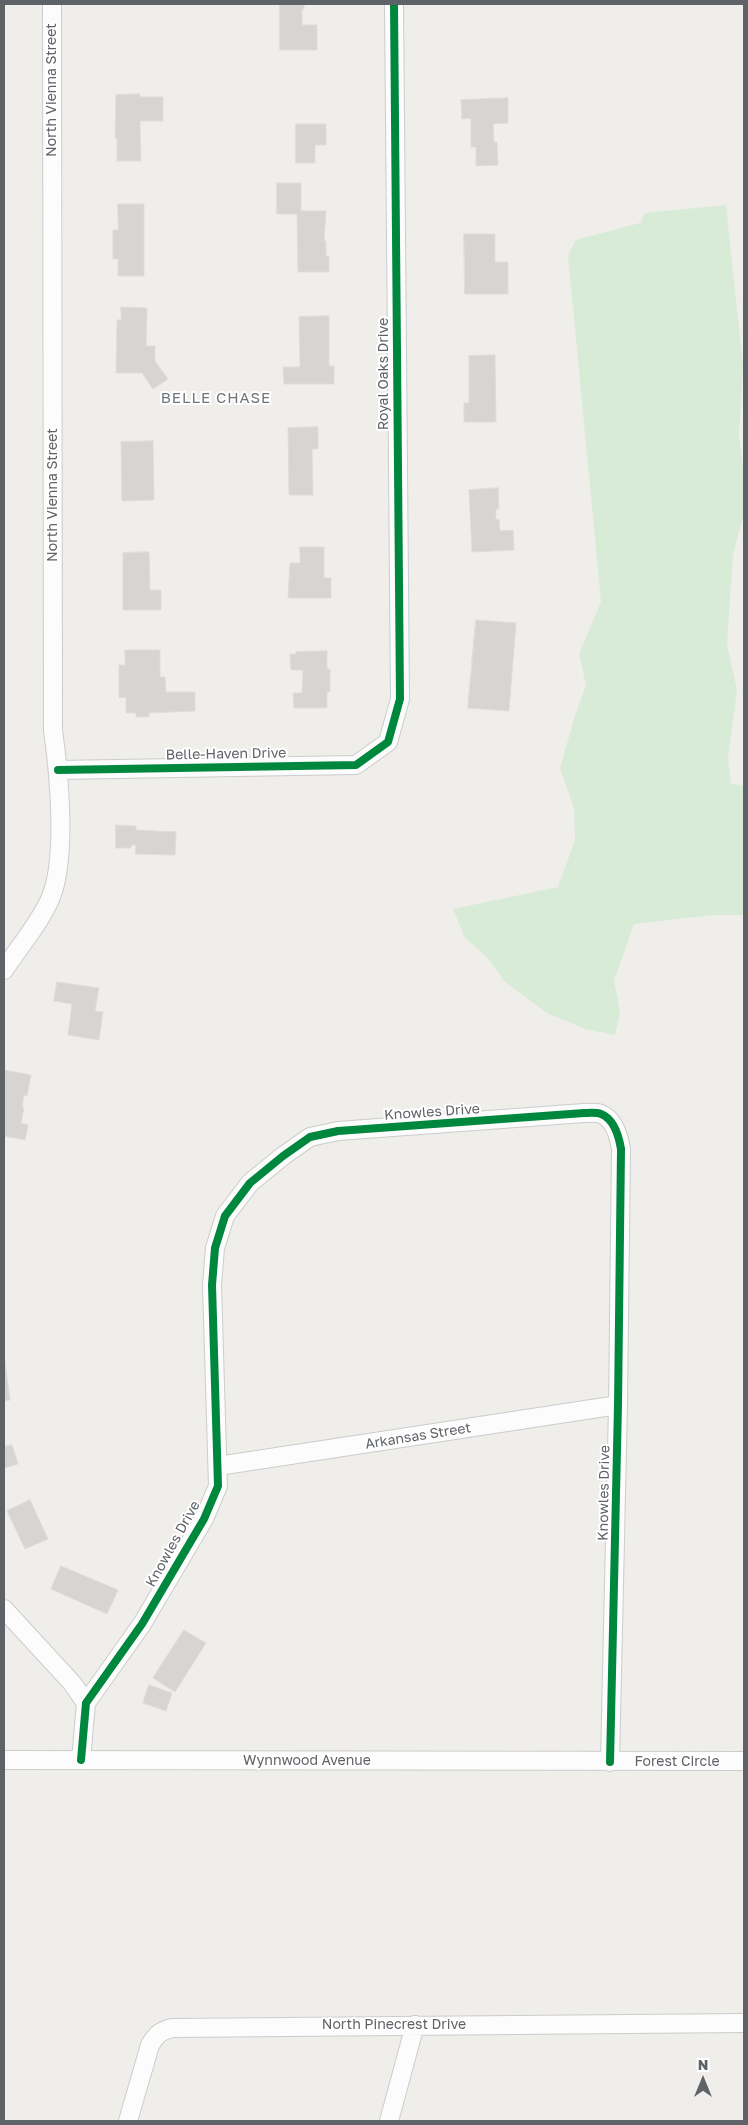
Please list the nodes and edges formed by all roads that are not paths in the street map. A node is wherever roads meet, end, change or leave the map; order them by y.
1 (52, 4) edge
2 (394, 4) edge
3 (388, 742) joint
4 (58, 770) junction
5 (4, 970) edge
6 (618, 1405) junction
7 (218, 1466) junction
8 (4, 1609) edge
9 (86, 1704) junction
10 (4, 1760) edge
11 (81, 1760) junction
12 (744, 1761) edge
13 (610, 1762) junction
14 (744, 2023) edge
15 (414, 2025) junction
16 (128, 2121) edge
17 (389, 2121) edge

1 - 4 street, North Vienna Street
2 - 3 street, Royal Oaks Drive
3 - 4 street, Belle-Haven Drive
4 - 5 street, North Vienna Street
6 - 7 street, Arkansas Street
6 - 7 street, Knowles Drive
6 - 13 street, Knowles Drive
7 - 9 street, Knowles Drive
8 - 9 street
9 - 11 street
10 - 11 street, Wynnwood Avenue
11 - 13 street, Wynnwood Avenue
12 - 13 street, Forest Circle
14 - 15 street, North Pinecrest Drive
15 - 16 street, North Pinecrest Drive
15 - 17 street

